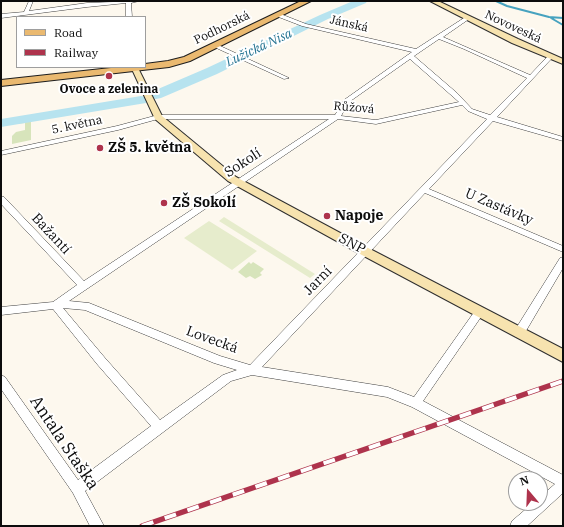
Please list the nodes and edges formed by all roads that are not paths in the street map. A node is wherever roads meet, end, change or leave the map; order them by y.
1 (31, 1) edge
2 (137, 1) edge
3 (307, 1) edge
4 (433, 1) edge
5 (128, 2) edge
6 (88, 3) edge
7 (26, 12) junction
8 (278, 15) junction
9 (1, 16) edge
10 (130, 16) edge
11 (467, 18) junction
12 (438, 37) junction
13 (214, 46) junction
14 (417, 51) junction
15 (410, 56) junction
16 (550, 57) junction
17 (563, 62) edge
18 (146, 67) edge
19 (134, 68) edge
20 (530, 77) junction
21 (286, 78) dead end
22 (1, 83) edge
23 (463, 103) junction
24 (158, 117) junction
25 (336, 117) junction
26 (492, 119) junction
27 (563, 139) edge
28 (1, 153) edge
29 (240, 183) junction
30 (425, 190) junction
31 (1, 199) edge
32 (563, 249) edge
33 (366, 252) junction
34 (563, 260) edge
35 (83, 286) junction
36 (55, 305) junction
37 (1, 311) edge
38 (480, 311) junction
39 (519, 333) junction
40 (563, 356) edge
41 (252, 370) junction
42 (1, 380) edge
43 (416, 402) junction
44 (159, 427) junction
45 (563, 482) edge
46 (563, 485) edge
47 (78, 489) junction
48 (97, 526) edge
49 (517, 526) edge

1 - 7 street
2 - 5 street
3 - 8 main road, Podhorská
4 - 11 street, Novoveská
5 - 6 street
5 - 10 street
6 - 7 street
7 - 9 street
8 - 13 main road, Podhorská
8 - 14 street, Jánská
11 - 12 street, Sokolí
11 - 16 street, Novoveská
12 - 14 street, Sokolí
12 - 20 street
13 - 18 main road, Podhorská
13 - 21 street
14 - 15 street, Sokolí
15 - 23 street
15 - 25 street, Sokolí
16 - 17 street, Novoveská
16 - 20 street, Jarní
19 - 22 main road, Podhorská
19 - 24 street, SNP
20 - 26 street, Jarní
23 - 25 street, Růžová
23 - 26 street
24 - 25 street, Růžová
24 - 28 street, 5. května
24 - 29 street, SNP
25 - 29 street, Sokolí
26 - 27 street
26 - 30 street, Jarní
29 - 33 street, SNP
29 - 35 street, Sokolí
30 - 32 street, U Zastávky
30 - 33 street, Jarní
31 - 35 street, Bažantí
33 - 38 street, SNP
33 - 41 street, Jarní
34 - 39 street
35 - 36 street, Sokolí
36 - 37 street, Lovecká
36 - 41 street, Lovecká
36 - 44 street
38 - 39 street, SNP
38 - 43 street
39 - 40 street, SNP
41 - 43 street, Lovecká
41 - 44 street, Jarní
42 - 47 street, Antala Staška
43 - 45 street, Lovecká
44 - 47 street, Jarní
46 - 49 street
47 - 48 street, Antala Staška

